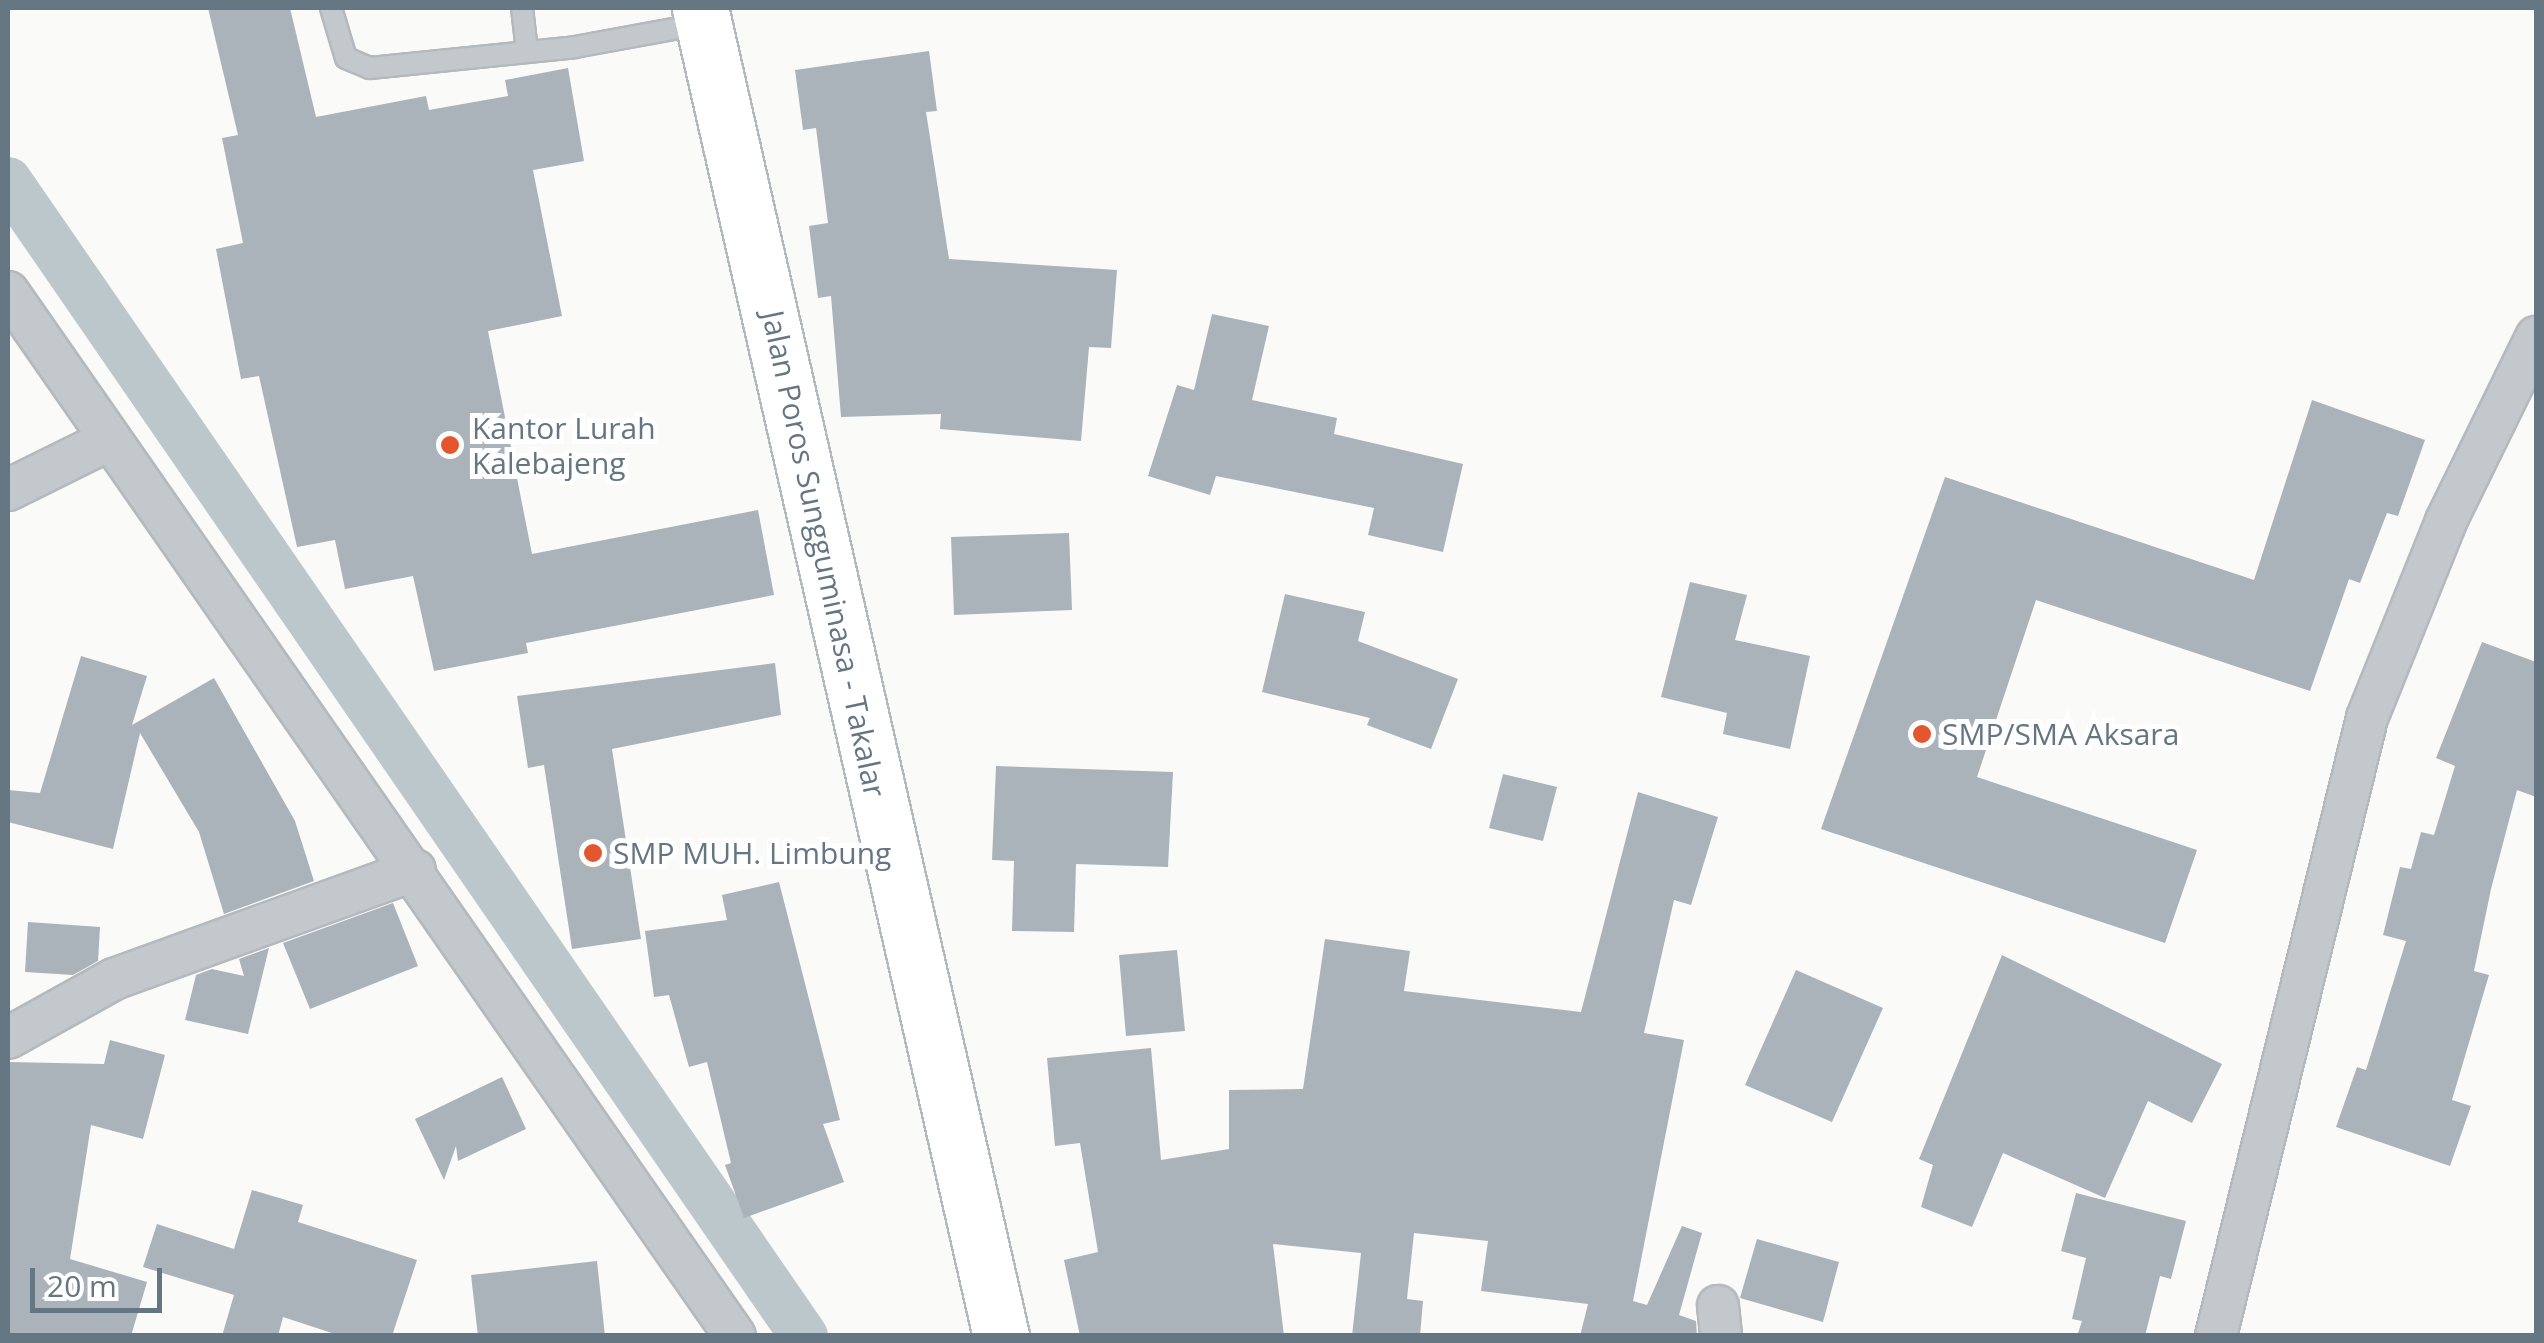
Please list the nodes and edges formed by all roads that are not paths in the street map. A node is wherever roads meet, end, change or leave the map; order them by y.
1 (331, 8) edge
2 (522, 8) edge
3 (701, 16) edge
4 (528, 52) junction
5 (8, 292) edge
6 (2536, 337) edge
7 (108, 440) junction
8 (8, 490) edge
9 (415, 870) junction
10 (8, 1038) edge
11 (734, 1336) edge
12 (1002, 1336) edge
13 (2216, 1336) edge

1 - 4 lane
2 - 4 lane
3 - 4 lane
3 - 12 highway, Jalan Poros Sungguminasa - Takalar
5 - 7 street
6 - 13 street
7 - 8 street
7 - 9 street
9 - 10 street
9 - 11 street

